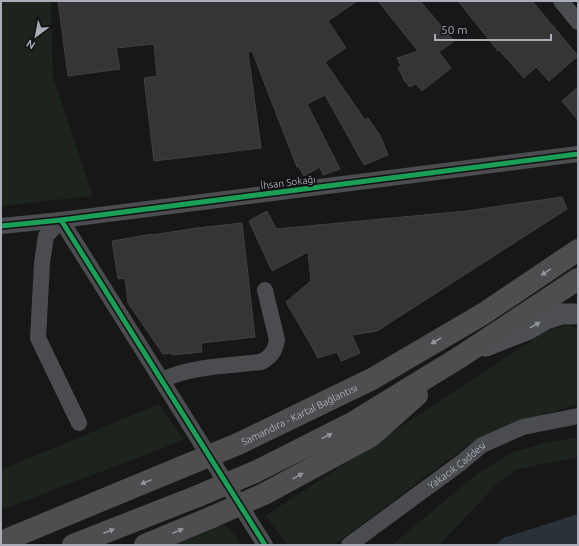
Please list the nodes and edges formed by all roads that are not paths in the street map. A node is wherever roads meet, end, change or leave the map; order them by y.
1 (561, 1) edge
2 (578, 22) edge
3 (578, 154) edge
4 (61, 220) junction
5 (1, 226) edge
6 (578, 250) edge
7 (578, 279) edge
8 (265, 290) dead end
9 (578, 314) edge
10 (460, 356) junction
11 (162, 380) junction
12 (578, 416) edge
13 (79, 423) dead end
14 (6, 539) edge
15 (73, 545) edge
16 (145, 545) edge
17 (265, 545) edge
18 (349, 545) edge

1 - 2 street
3 - 4 street, İhsan Sokağı
4 - 5 street, İhsan Sokağı
4 - 11 street
4 - 13 street
6 -> 14 highway, Samandıra - Kartal Bağlantısı, bridge
7 - 10 highway
8 - 11 street
10 -> 9 main road
15 -> 10 highway, bridge
16 -> 10 highway, bridge
11 - 17 street
12 - 18 street, Yakacık Caddesi

